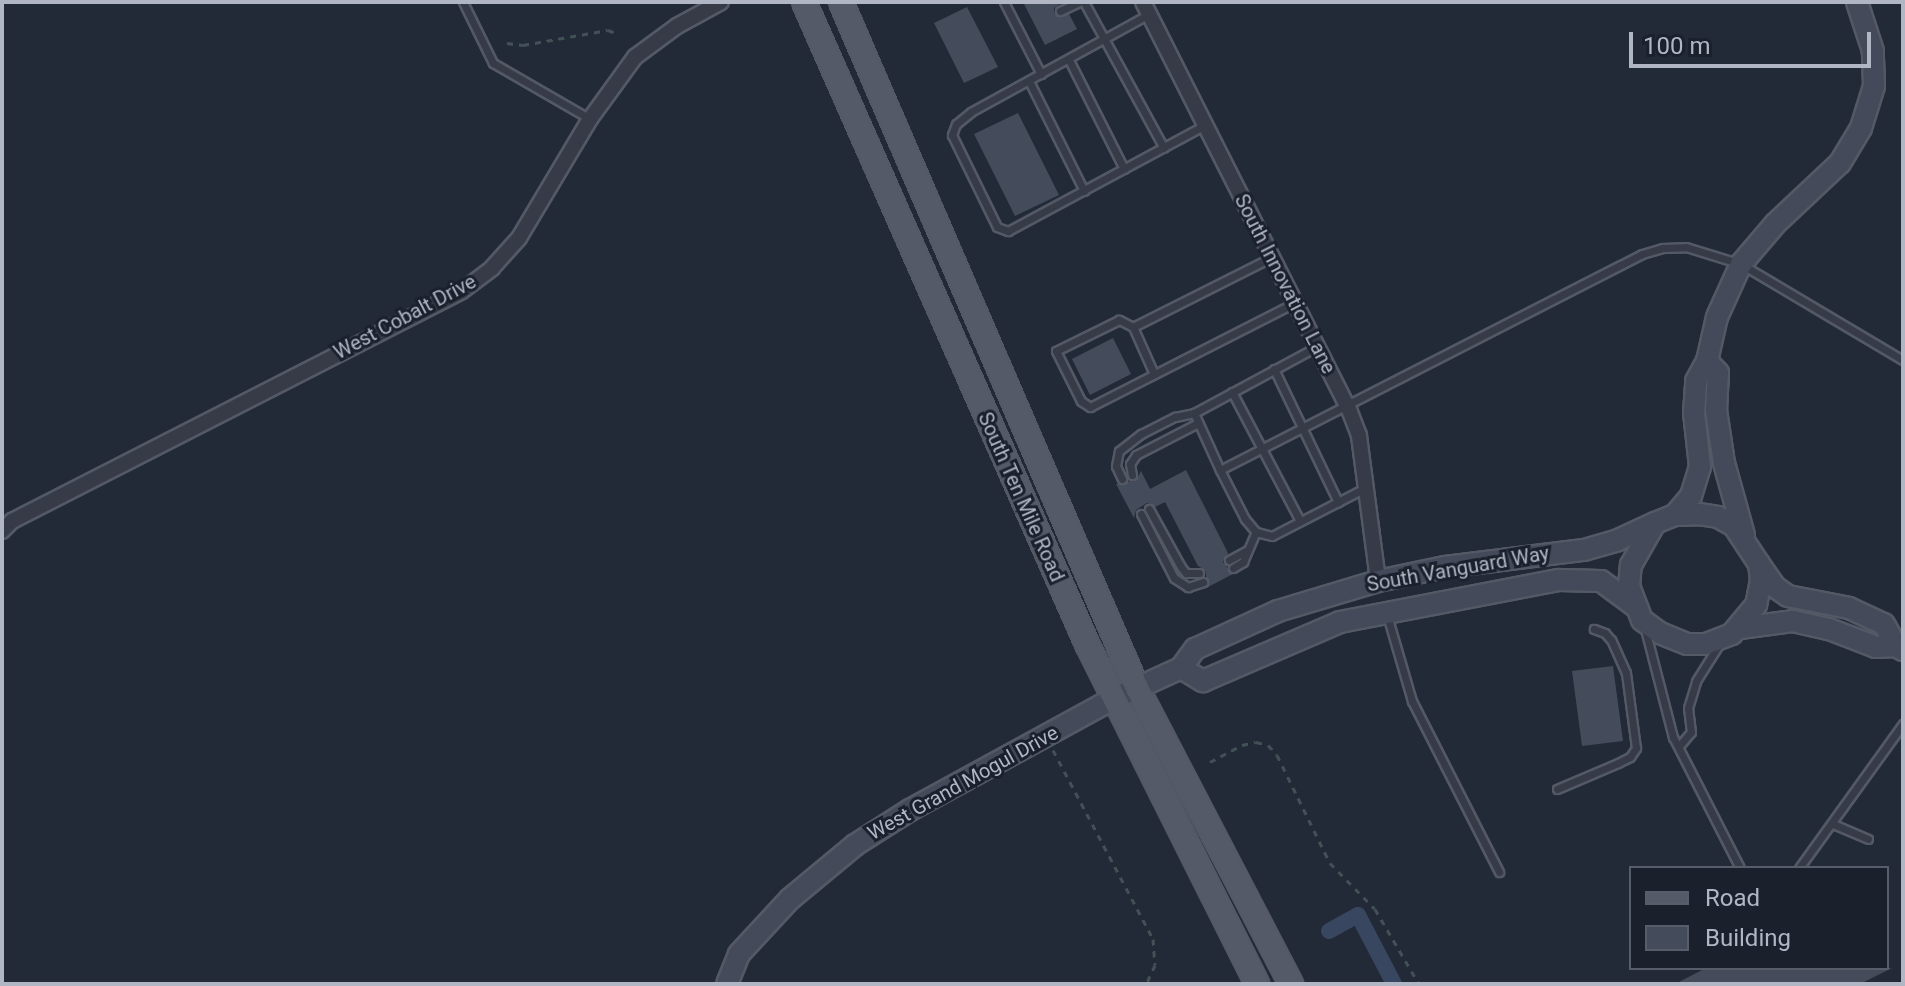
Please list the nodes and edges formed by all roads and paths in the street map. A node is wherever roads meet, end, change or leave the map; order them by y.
1 (721, 2) edge
2 (804, 2) edge
3 (841, 2) edge
4 (1082, 2) edge
5 (1857, 2) edge
6 (467, 3) edge
7 (1017, 4) edge
8 (1006, 5) edge
9 (1146, 8) edge
10 (1060, 11) dead end
11 (1030, 28) dead end
12 (616, 33) dead end
13 (1020, 33) junction
14 (1105, 38) junction
15 (507, 43) dead end
16 (1069, 60) junction
17 (1041, 74) junction
18 (1029, 81) junction
19 (590, 119) junction
20 (1205, 125) junction
21 (1164, 148) junction
22 (1124, 169) junction
23 (1084, 191) junction
24 (1272, 257) junction
25 (1741, 264) junction
26 (1295, 303) junction
27 (1133, 327) junction
28 (1318, 346) junction
29 (1903, 360) edge
30 (1707, 361) junction
31 (1274, 369) junction
32 (1154, 374) junction
33 (1232, 392) junction
34 (1346, 404) junction
35 (1194, 413) junction
36 (1198, 423) junction
37 (1304, 427) junction
38 (1263, 448) junction
39 (1220, 470) junction
40 (1132, 475) dead end
41 (1122, 479) dead end
42 (1365, 488) junction
43 (1338, 502) junction
44 (1149, 509) dead end
45 (1141, 514) dead end
46 (1675, 515) junction
47 (1300, 521) junction
48 (1655, 523) junction
49 (2, 531) edge
50 (1256, 532) junction
51 (1747, 543) junction
52 (1231, 564) dead end
53 (1759, 564) junction
54 (1199, 573) dead end
55 (1378, 581) junction
56 (1203, 582) dead end
57 (1386, 611) junction
58 (1639, 613) junction
59 (1594, 629) dead end
60 (1731, 634) junction
61 (1899, 648) edge
62 (1181, 668) junction
63 (1137, 688) junction
64 (1113, 699) junction
65 (1903, 724) edge
66 (1680, 745) junction
67 (1052, 749) dead end
68 (1210, 762) dead end
69 (1557, 789) dead end
70 (1833, 824) junction
71 (1868, 839) dead end
72 (1739, 866) edge
73 (1801, 866) edge
74 (1499, 872) dead end
75 (727, 984) edge
76 (1146, 984) edge
77 (1257, 984) edge
78 (1291, 984) edge
79 (1419, 984) edge

1 - 19 street, West Cobalt Drive
2 - 64 main road, South Ten Mile Road
3 - 63 main road, South Ten Mile Road
4 - 10 lane
4 - 14 lane
5 - 25 street
6 - 19 lane
7 - 8 lane
8 - 13 lane
9 - 14 lane
9 - 20 street, South Innovation Lane
11 - 13 lane
12 - 15 path
13 - 17 lane
14 - 16 lane
14 - 21 lane
16 - 17 lane
16 - 22 lane
17 - 18 lane
18 - 23 lane
18 - 23 lane
19 - 49 street, West Cobalt Drive
20 - 21 lane
20 - 24 street, South Innovation Lane
21 - 22 lane
22 - 23 lane
24 - 26 street, South Innovation Lane
24 - 27 lane
25 - 29 lane
25 - 30 street
25 - 34 lane
26 - 28 street, South Innovation Lane
26 - 32 lane
27 - 32 lane
27 - 32 lane
28 - 31 lane
28 - 34 street, South Innovation Lane
30 - 46 street
30 - 51 street
31 - 33 lane
31 - 37 lane
33 - 35 lane
33 - 38 lane
34 - 37 lane
34 - 42 street, South Innovation Lane
35 - 36 lane
35 - 41 lane
36 - 39 lane
36 - 40 lane
37 - 38 lane
37 - 43 lane
38 - 39 lane
38 - 47 lane
39 - 50 lane
42 - 43 lane
42 - 55 street, South Innovation Lane
43 - 47 lane
44 - 54 lane
45 - 56 lane
46 - 48 street
46 - 51 street
47 - 50 lane
48 - 55 street, South Vanguard Way
48 - 58 street
50 - 52 lane
51 - 53 street
53 - 60 street
53 - 61 street
55 - 62 street, South Vanguard Way
57 - 58 street, South Vanguard Way
57 - 62 street, South Vanguard Way
57 - 74 lane
58 - 60 street
58 - 66 lane
59 - 69 lane
60 - 61 street
60 - 66 lane
62 - 63 street, South Vanguard Way
63 - 64 street, South Vanguard Way
63 - 78 main road, South Ten Mile Road
64 - 75 street, West Grand Mogul Drive
64 - 77 main road, South Ten Mile Road
65 - 70 lane
66 - 72 lane
67 - 76 path
68 - 79 path
70 - 71 lane
70 - 73 lane

